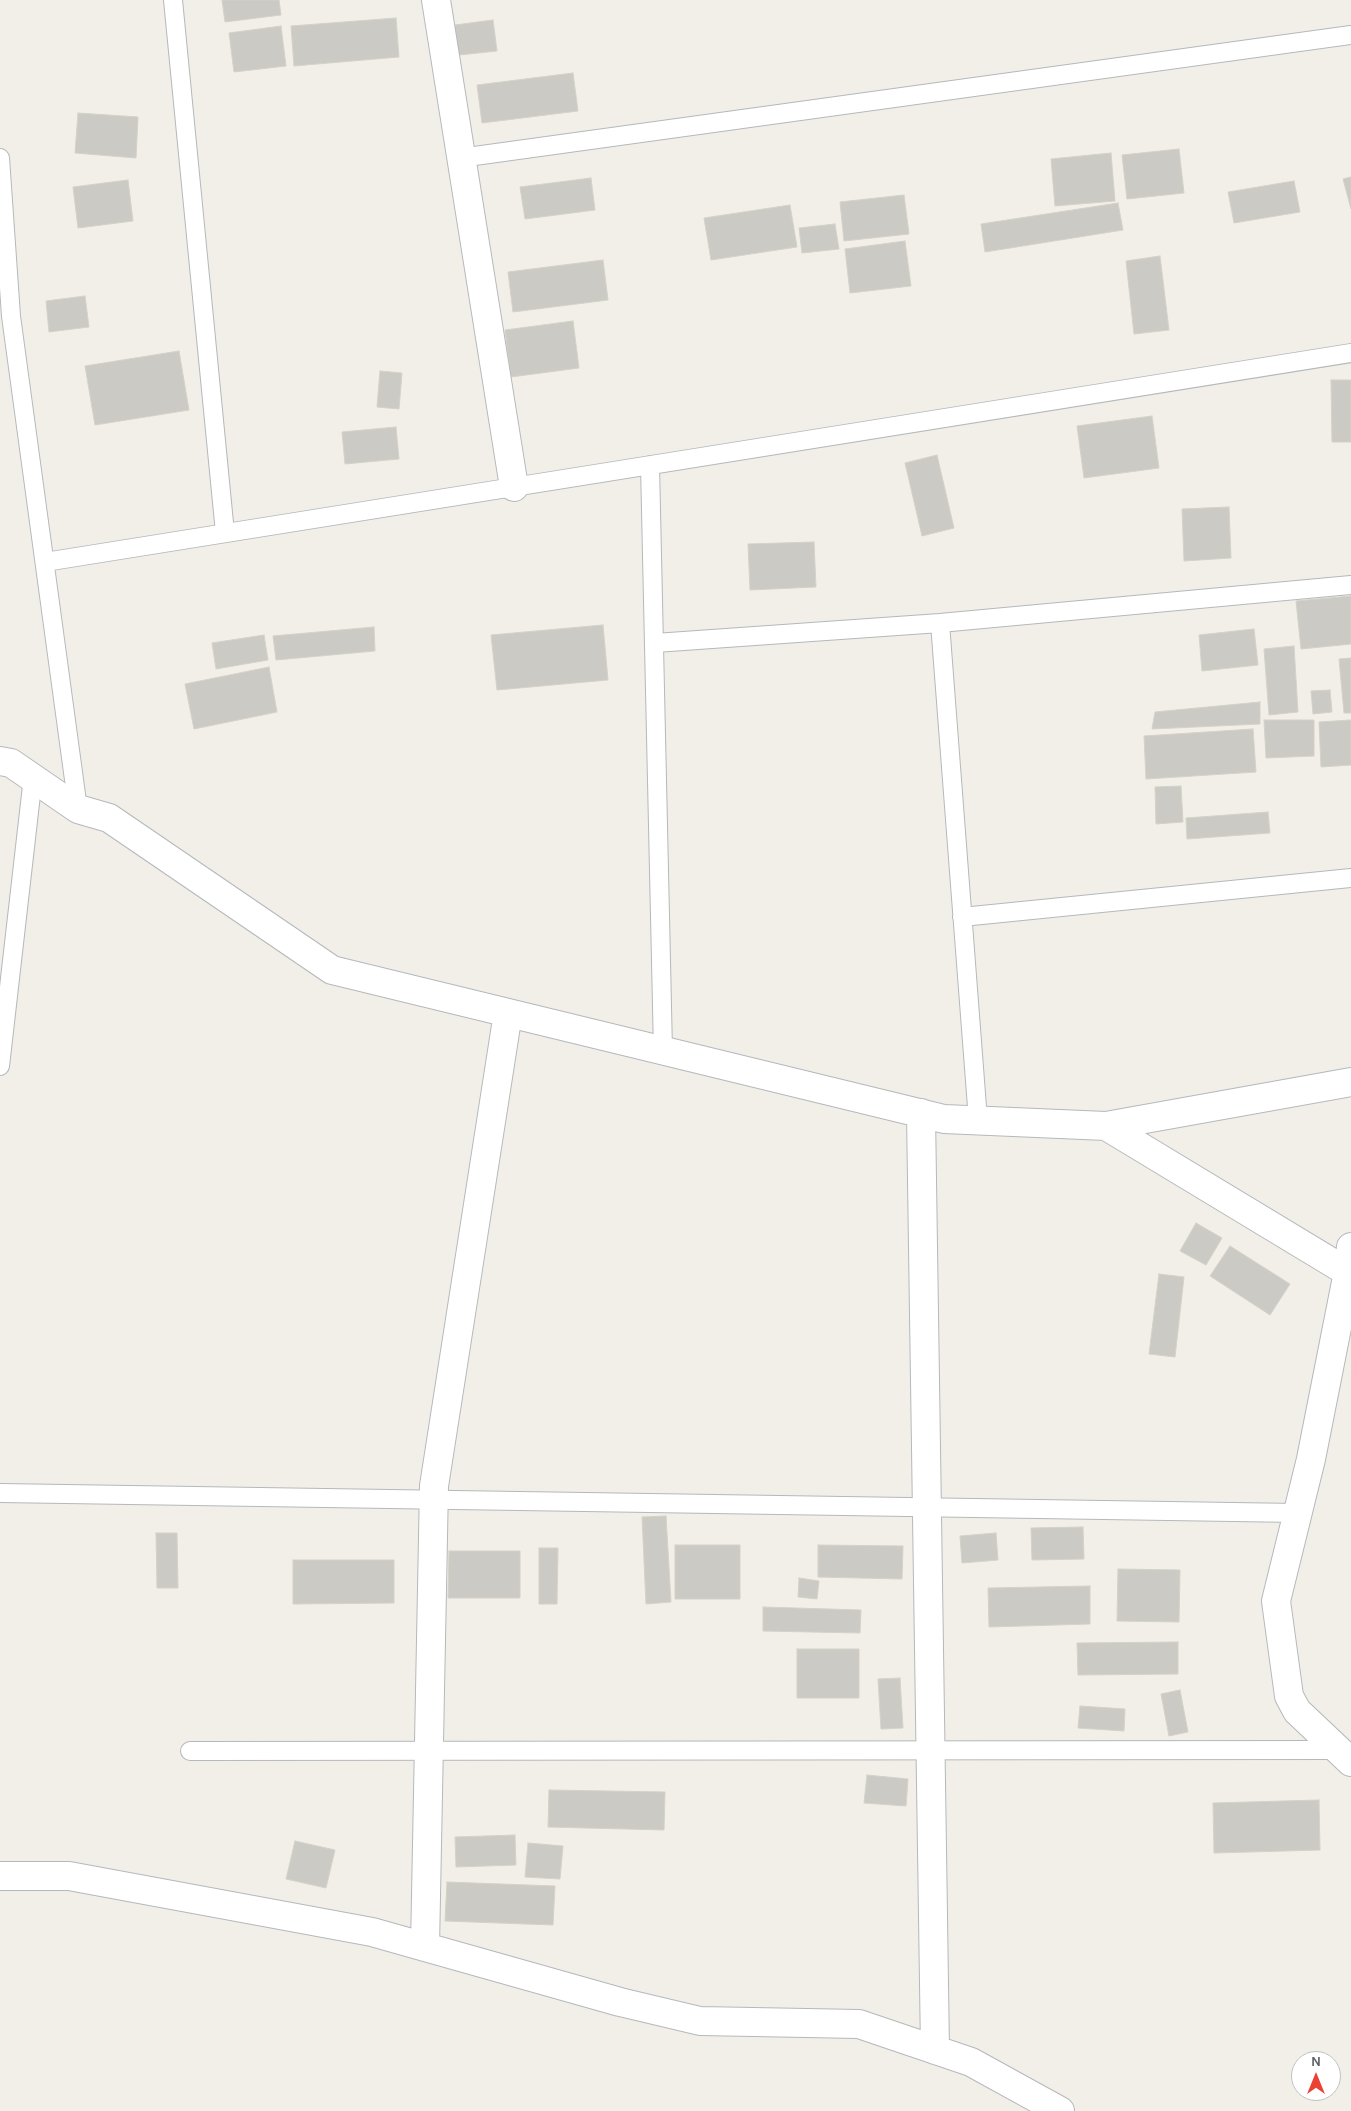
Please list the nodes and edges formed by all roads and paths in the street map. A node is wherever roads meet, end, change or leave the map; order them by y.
1 (173, 0) edge
2 (436, 0) edge
3 (1351, 35) edge
4 (0, 158) edge
5 (460, 158) junction
6 (1351, 353) edge
7 (650, 465) junction
8 (514, 487) junction
9 (225, 533) junction
10 (45, 562) junction
11 (1351, 585) edge
12 (940, 623) junction
13 (655, 643) junction
14 (0, 761) edge
15 (33, 778) junction
16 (78, 809) junction
17 (1351, 878) edge
18 (962, 917) junction
19 (508, 1013) junction
20 (663, 1051) junction
21 (0, 1066) edge
22 (1351, 1082) edge
23 (921, 1113) junction
24 (978, 1120) junction
25 (1106, 1126) junction
26 (1350, 1264) edge
27 (0, 1492) edge
28 (434, 1500) junction
29 (925, 1507) junction
30 (1298, 1513) junction
31 (930, 1750) junction
32 (190, 1751) dead end
33 (429, 1751) junction
34 (1346, 1754) edge
35 (0, 1876) edge
36 (425, 1947) junction
37 (936, 2050) junction
38 (1060, 2111) edge

1 - 9 lane
2 - 5 street
3 - 5 lane
4 - 10 lane
5 - 8 street
6 - 7 lane
7 - 8 lane
7 - 13 lane
8 - 9 lane
9 - 10 lane
10 - 16 lane
11 - 12 lane
12 - 13 lane
12 - 18 lane
13 - 20 lane
14 - 15 street
15 - 16 street
15 - 21 lane
16 - 19 street
17 - 18 lane
18 - 24 lane
19 - 20 street
19 - 28 street
20 - 23 street
22 - 25 street
23 - 24 street
23 - 29 street
24 - 25 street
25 - 26 street
26 - 30 street
27 - 28 lane
28 - 29 lane
28 - 33 street
29 - 30 lane
29 - 31 street
30 - 34 street
31 - 33 lane
31 - 34 lane
31 - 37 street
32 - 33 lane
33 - 36 street
35 - 36 street
36 - 37 street
37 - 38 street

